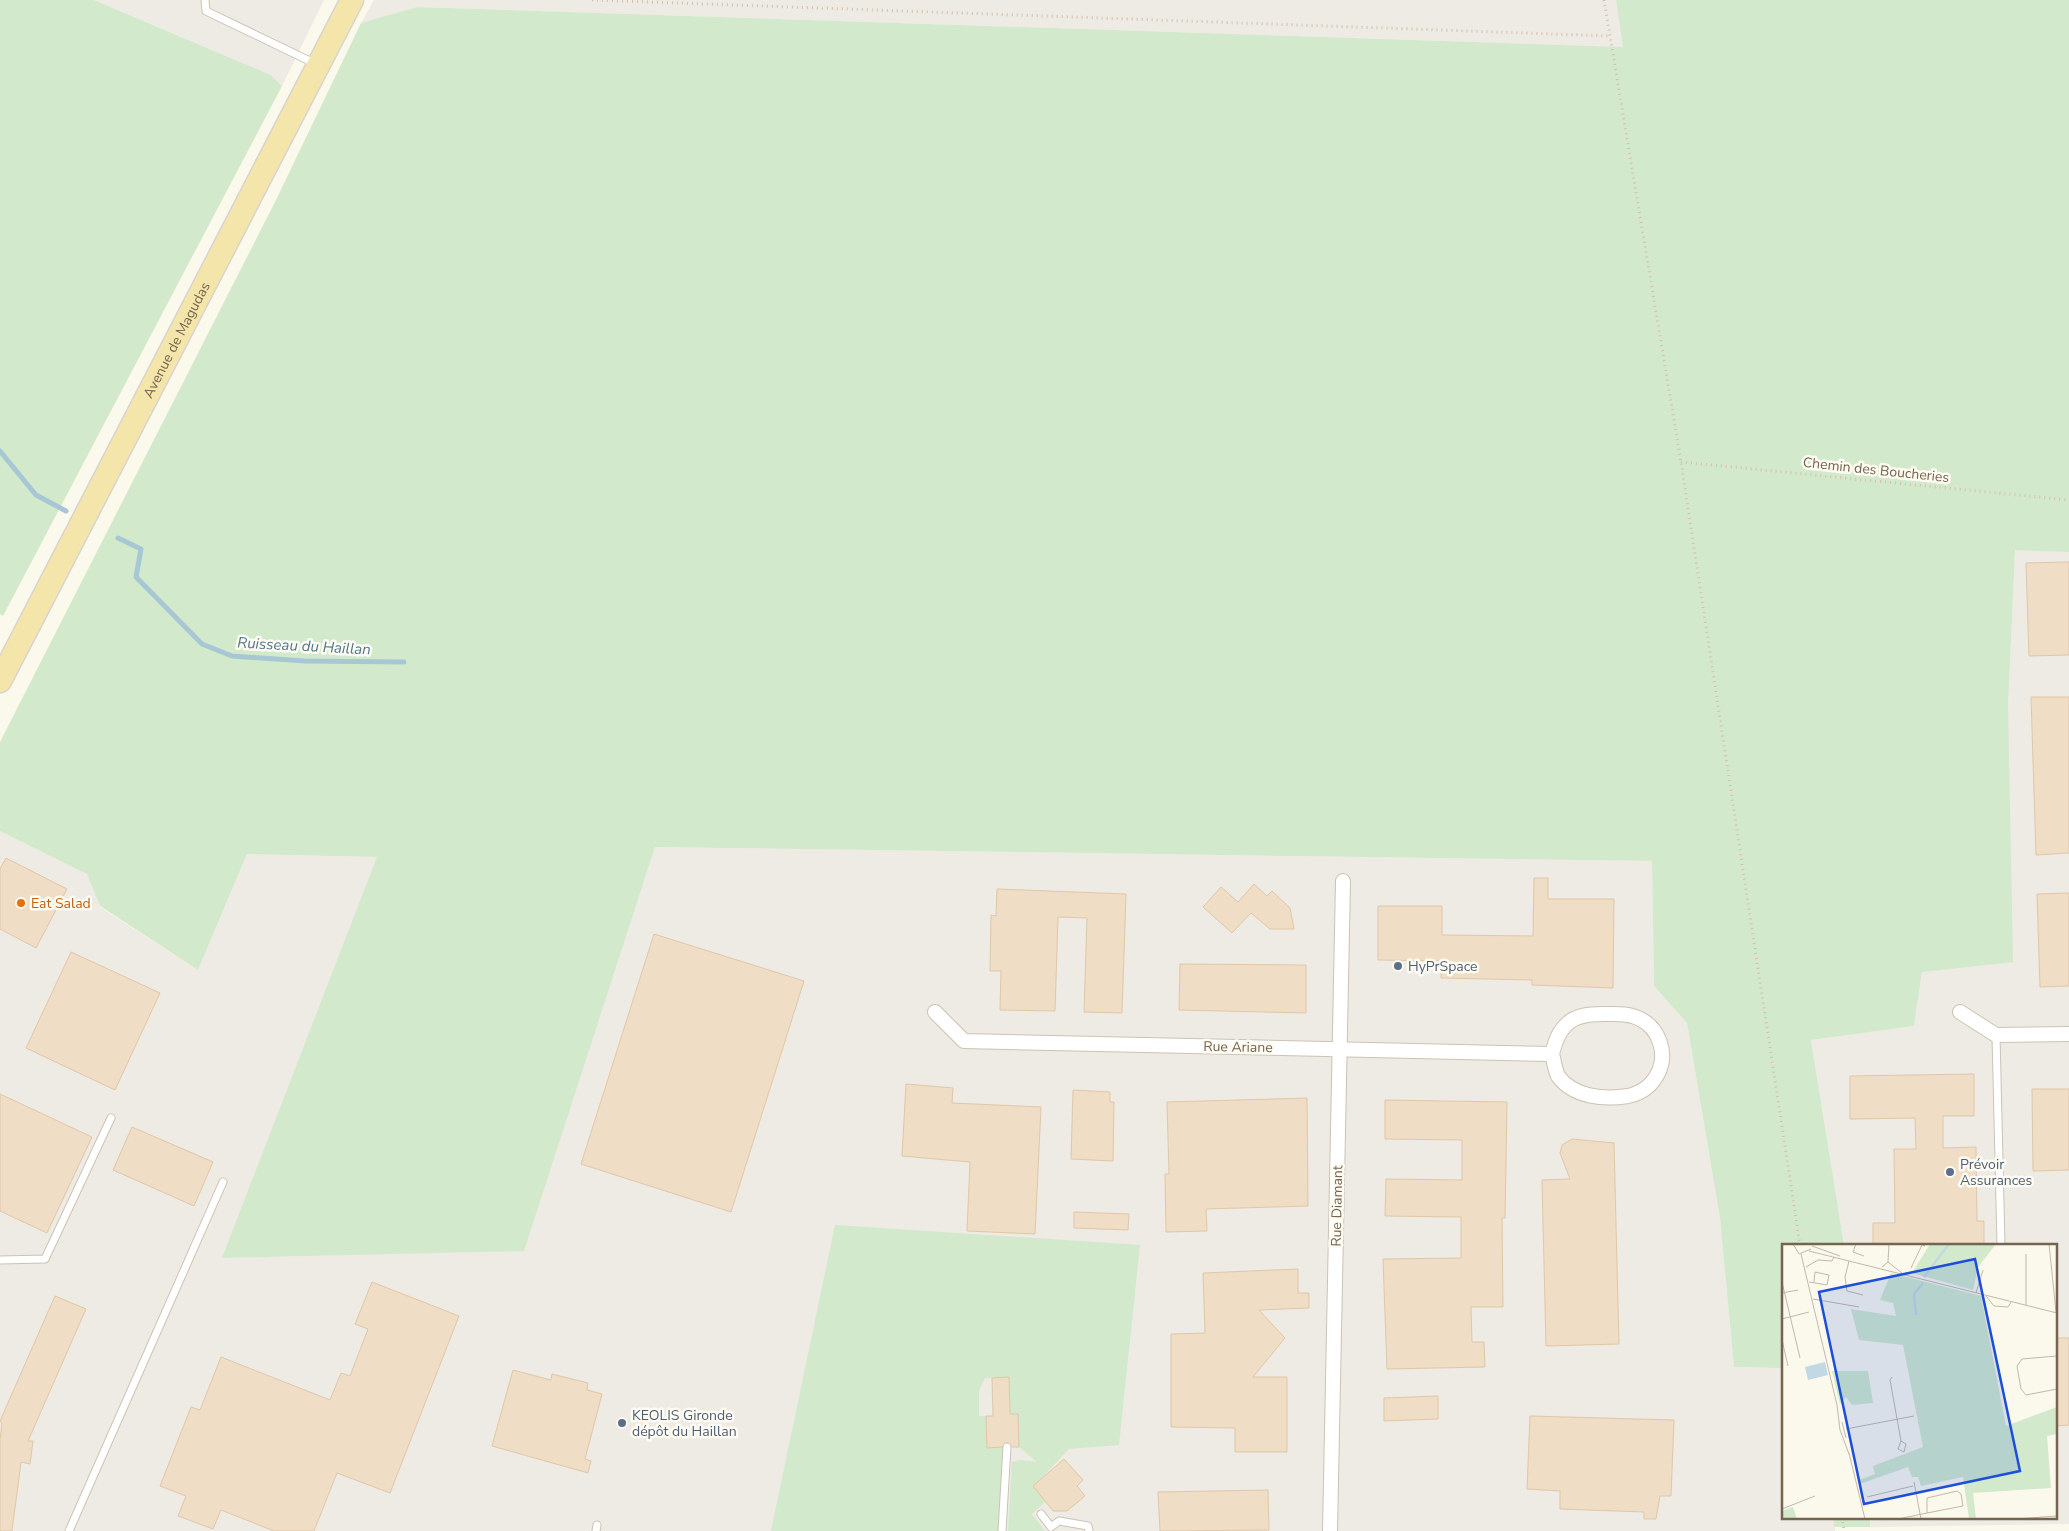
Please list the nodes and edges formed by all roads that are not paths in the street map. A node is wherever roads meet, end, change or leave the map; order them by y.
1 (205, 0) edge
2 (352, 0) edge
3 (318, 65) junction
4 (0, 681) edge
5 (1344, 881) dead end
6 (935, 1012) dead end
7 (1960, 1012) dead end
8 (2069, 1034) edge
9 (1996, 1035) junction
10 (1340, 1050) junction
11 (1552, 1054) junction
12 (111, 1118) dead end
13 (223, 1182) dead end
14 (2001, 1244) edge
15 (0, 1260) edge
16 (1007, 1447) dead end
17 (1041, 1514) dead end
18 (69, 1531) edge
19 (1002, 1531) edge
20 (1089, 1531) edge
21 (1330, 1531) edge

1 - 3 lane
2 - 3 main road, Avenue de Magudas
3 - 4 main road, Avenue de Magudas
5 - 10 street, Rue Diamant
6 - 10 street, Rue Ariane
7 - 9 street
8 - 9 street
9 - 14 lane
10 - 11 street, Rue Ariane
10 - 21 street, Rue Diamant
11 - 11 street
12 - 15 lane
13 - 18 lane
16 - 19 lane
17 - 20 lane

